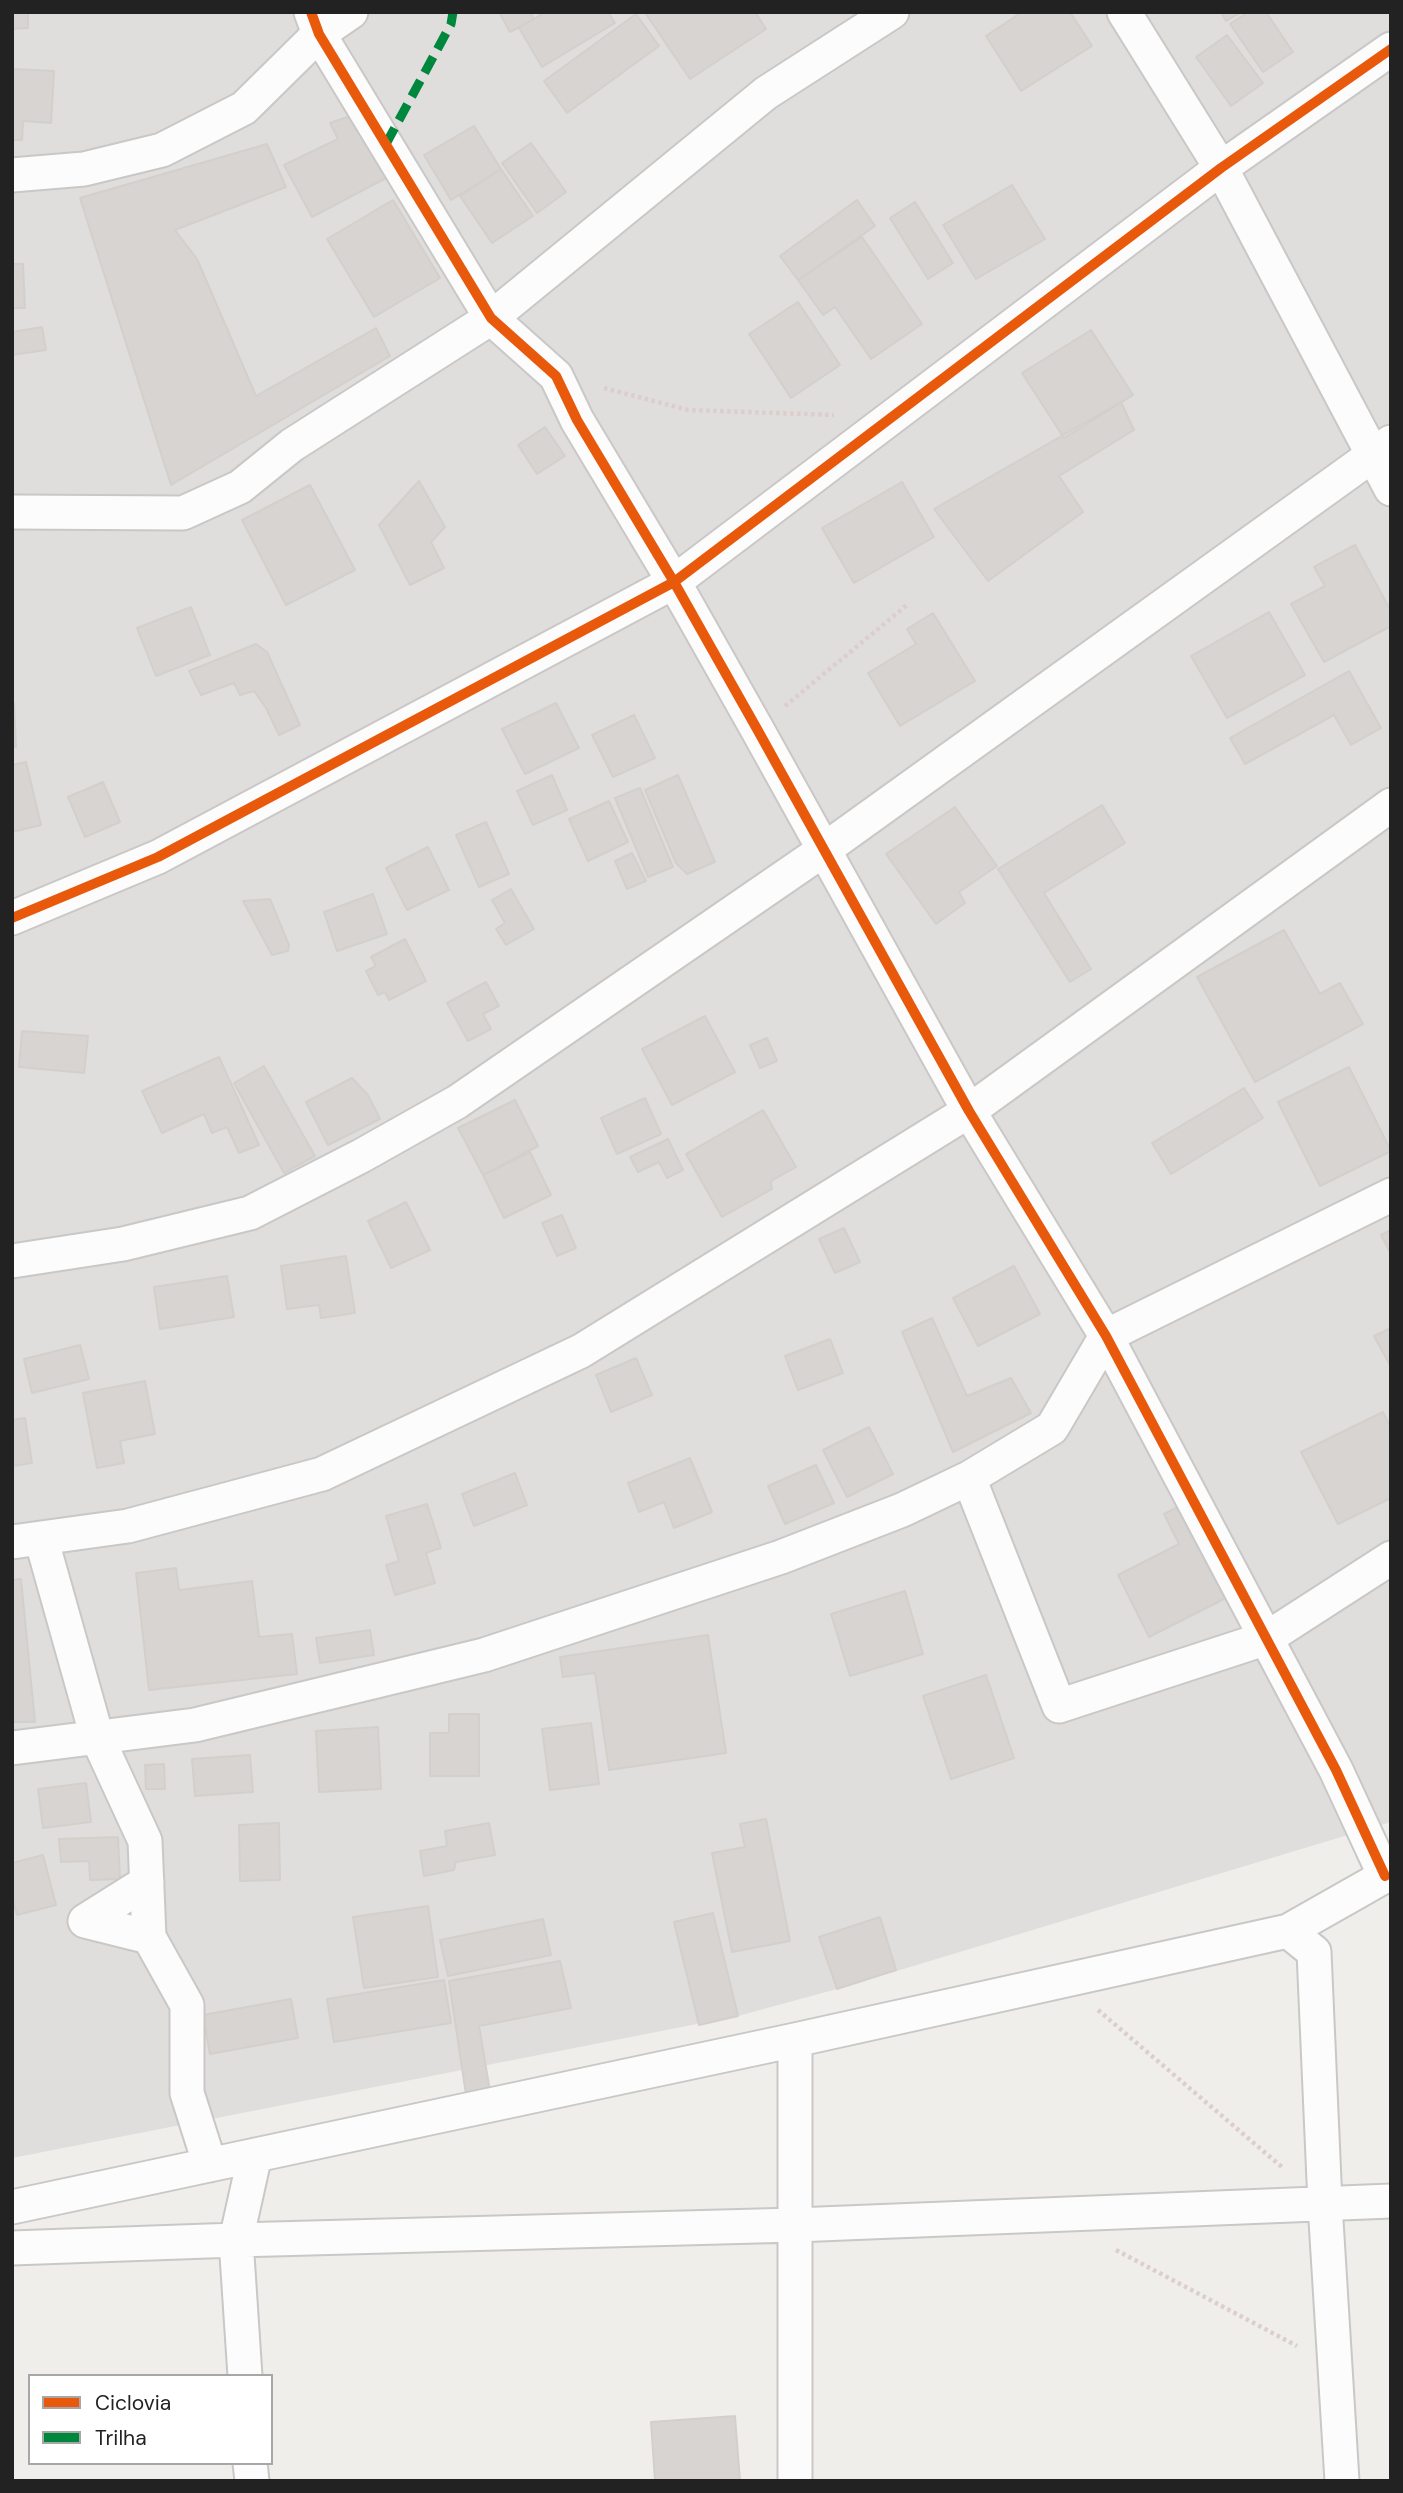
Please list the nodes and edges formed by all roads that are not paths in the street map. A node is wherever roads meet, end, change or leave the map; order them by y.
1 (351, 12) edge
2 (892, 12) edge
3 (1124, 12) edge
4 (315, 23) edge
5 (1391, 48) edge
6 (1221, 168) junction
7 (12, 175) edge
8 (491, 318) junction
9 (1381, 449) edge
10 (1391, 489) edge
11 (12, 512) edge
12 (674, 582) junction
13 (1391, 806) edge
14 (825, 849) junction
15 (12, 918) edge
16 (968, 1111) junction
17 (1391, 1195) edge
18 (12, 1261) edge
19 (1106, 1336) junction
20 (969, 1478) junction
21 (27, 1540) edge
22 (1391, 1558) edge
23 (1267, 1638) junction
24 (97, 1737) junction
25 (12, 1748) edge
26 (1388, 1875) edge
27 (147, 1882) junction
28 (1287, 1931) junction
29 (149, 1937) junction
30 (794, 2040) junction
31 (255, 2155) junction
32 (210, 2165) junction
33 (1391, 2202) edge
34 (1325, 2204) junction
35 (12, 2207) edge
36 (794, 2225) junction
37 (236, 2240) junction
38 (12, 2248) edge
39 (245, 2374) edge
40 (794, 2481) edge
41 (1342, 2481) edge

1 - 4 street
2 - 8 street
3 - 6 street
4 - 7 street
4 - 8 street
5 - 6 street
6 - 9 street
6 - 12 street
8 - 11 street
8 - 12 street
9 - 10 street
9 - 14 street
12 - 14 street
12 - 15 street
13 - 16 street
14 - 16 street
14 - 18 street
16 - 19 street
16 - 21 street
17 - 19 street
19 - 20 street
19 - 23 street
20 - 23 street
20 - 24 street
21 - 24 street
22 - 23 street
23 - 26 street
24 - 25 street
24 - 27 street
26 - 28 street
27 - 29 street
27 - 29 street
28 - 30 street
28 - 34 street
29 - 32 street
30 - 31 street
30 - 36 street
31 - 32 street
31 - 37 street
32 - 35 street
33 - 34 street
34 - 36 street
34 - 41 street
36 - 37 street
36 - 40 street
37 - 38 street
37 - 39 street

